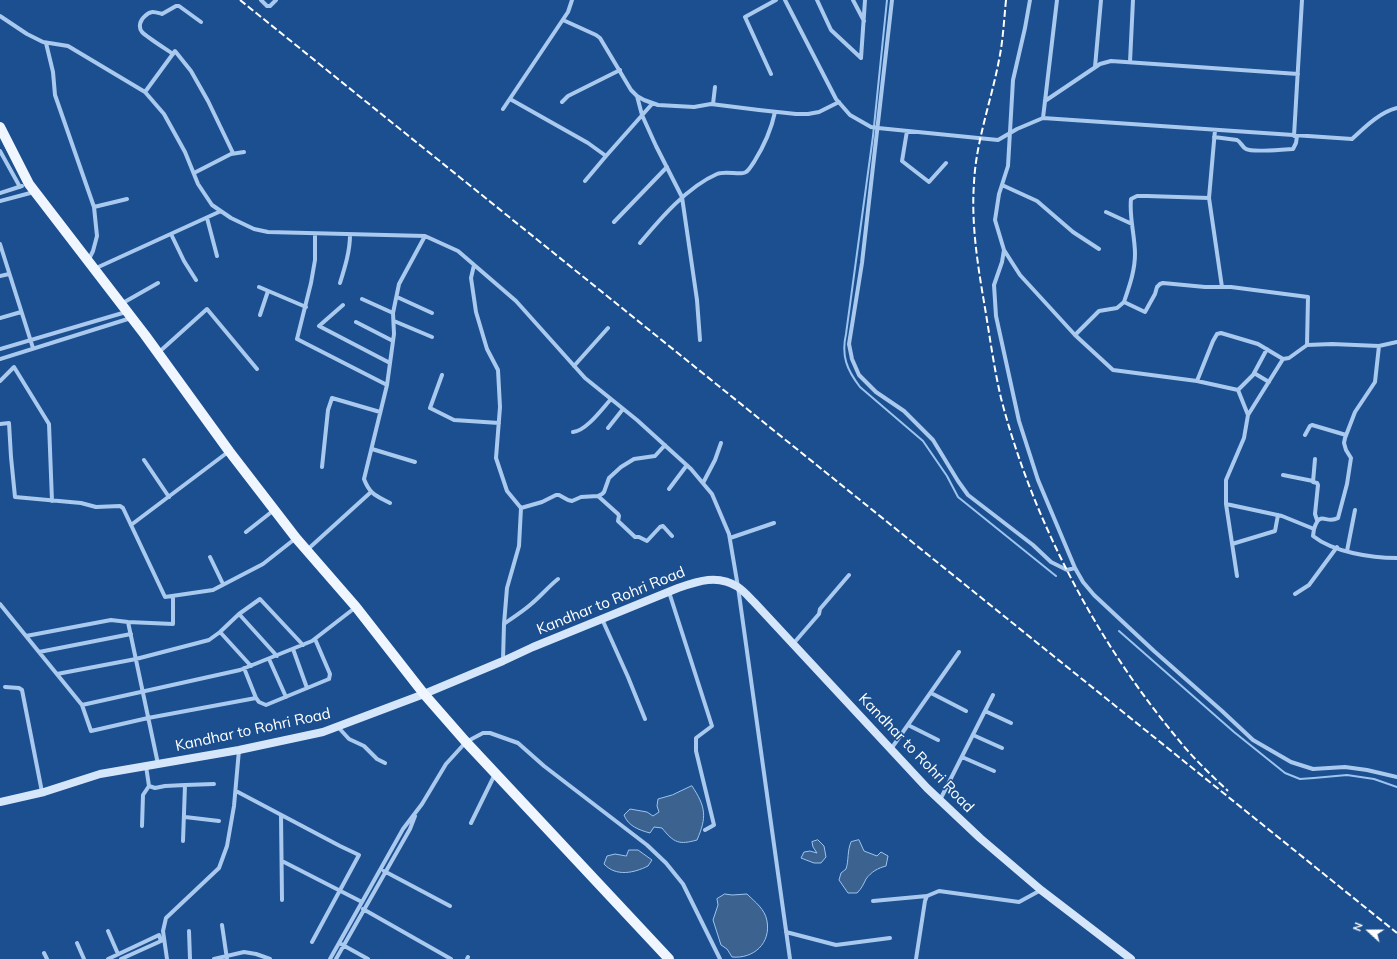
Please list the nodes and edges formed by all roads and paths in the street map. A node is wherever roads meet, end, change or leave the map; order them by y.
1 (261, 0) edge
2 (276, 0) edge
3 (572, 0) edge
4 (776, 0) edge
5 (785, 0) edge
6 (817, 0) edge
7 (853, 0) edge
8 (865, 0) edge
9 (892, 0) edge
10 (1030, 0) edge
11 (1057, 0) edge
12 (1101, 0) edge
13 (1133, 0) edge
14 (1302, 0) edge
15 (0, 16) edge
16 (563, 20) junction
17 (864, 21) junction
18 (201, 22) dead end
19 (46, 43) junction
20 (173, 54) junction
21 (1130, 62) junction
22 (1095, 67) junction
23 (620, 70) junction
24 (771, 74) dead end
25 (1298, 74) junction
26 (715, 87) dead end
27 (145, 92) junction
28 (636, 96) junction
29 (510, 99) junction
30 (1045, 101) junction
31 (562, 102) dead end
32 (839, 102) junction
33 (652, 104) junction
34 (713, 104) junction
35 (1397, 108) edge
36 (503, 109) dead end
37 (775, 112) junction
38 (642, 115) junction
39 (1043, 118) junction
40 (0, 127) edge
41 (874, 128) junction
42 (1215, 130) junction
43 (907, 131) junction
44 (1010, 133) junction
45 (1296, 136) junction
46 (1214, 137) junction
47 (0, 151) edge
48 (244, 152) dead end
49 (233, 153) junction
50 (606, 156) junction
51 (946, 162) dead end
52 (667, 167) junction
53 (194, 173) junction
54 (585, 181) dead end
55 (1002, 185) junction
56 (28, 188) junction
57 (0, 193) edge
58 (682, 197) junction
59 (1209, 198) junction
60 (127, 199) dead end
61 (0, 201) edge
62 (94, 207) junction
63 (221, 211) junction
64 (1106, 212) dead end
65 (207, 218) junction
66 (614, 222) dead end
67 (1132, 224) junction
68 (171, 234) junction
69 (315, 234) junction
70 (350, 235) junction
71 (425, 236) junction
72 (640, 243) dead end
73 (0, 244) edge
74 (1099, 248) dead end
75 (1004, 250) junction
76 (217, 256) dead end
77 (91, 265) junction
78 (474, 265) junction
79 (9, 274) junction
80 (0, 276) edge
81 (196, 280) dead end
82 (158, 283) dead end
83 (340, 283) dead end
84 (260, 287) dead end
85 (1222, 287) junction
86 (268, 291) junction
87 (397, 297) junction
88 (362, 299) dead end
89 (1124, 302) junction
90 (342, 305) dead end
91 (306, 307) junction
92 (126, 311) junction
93 (20, 312) junction
94 (394, 313) junction
95 (432, 313) dead end
96 (260, 315) dead end
97 (0, 318) edge
98 (394, 321) junction
99 (356, 322) dead end
100 (608, 328) dead end
101 (1075, 335) junction
102 (432, 337) dead end
103 (30, 340) junction
104 (700, 340) dead end
105 (393, 341) junction
106 (1397, 342) edge
107 (1307, 345) junction
108 (1379, 346) junction
109 (33, 348) junction
110 (0, 349) edge
111 (1267, 349) junction
112 (158, 353) junction
113 (0, 359) edge
114 (1284, 359) junction
115 (390, 363) junction
116 (574, 366) junction
117 (257, 368) dead end
118 (1254, 373) junction
119 (442, 375) dead end
120 (0, 381) edge
121 (1197, 381) junction
122 (1269, 382) junction
123 (387, 385) junction
124 (1238, 390) junction
125 (611, 399) junction
126 (623, 409) junction
127 (380, 412) junction
128 (1248, 415) junction
129 (0, 424) edge
130 (499, 424) junction
131 (608, 428) dead end
132 (573, 432) dead end
133 (1305, 435) dead end
134 (1346, 435) junction
135 (721, 443) dead end
136 (665, 445) junction
137 (372, 449) junction
138 (230, 451) junction
139 (1316, 459) dead end
140 (144, 460) dead end
141 (416, 462) dead end
142 (687, 465) junction
143 (322, 467) dead end
144 (1283, 475) dead end
145 (1313, 480) junction
146 (703, 483) junction
147 (669, 489) dead end
148 (371, 492) junction
149 (598, 496) junction
150 (169, 497) junction
151 (52, 501) junction
152 (390, 503) dead end
153 (1226, 504) junction
154 (521, 508) junction
155 (274, 509) junction
156 (1355, 510) dead end
157 (1278, 515) junction
158 (1317, 520) junction
159 (774, 523) dead end
160 (131, 525) junction
161 (1314, 529) junction
162 (246, 532) dead end
163 (672, 536) dead end
164 (296, 538) junction
165 (730, 538) junction
166 (1232, 544) junction
167 (1337, 547) junction
168 (307, 551) junction
169 (1347, 551) junction
170 (210, 557) dead end
171 (1397, 558) edge
172 (1076, 568) junction
173 (849, 576) dead end
174 (1237, 576) dead end
175 (558, 579) dead end
176 (223, 584) junction
177 (738, 587) junction
178 (669, 592) junction
179 (1296, 594) dead end
180 (173, 596) junction
181 (0, 604) edge
182 (356, 607) junction
183 (239, 614) junction
184 (602, 619) junction
185 (128, 622) junction
186 (504, 624) junction
187 (220, 632) junction
188 (131, 634) junction
189 (26, 636) junction
190 (315, 639) junction
191 (793, 644) junction
192 (302, 645) junction
193 (293, 649) junction
194 (38, 652) junction
195 (959, 652) dead end
196 (276, 656) junction
197 (136, 659) junction
198 (269, 659) junction
199 (503, 661) junction
200 (251, 666) junction
201 (244, 668) junction
202 (57, 674) junction
203 (5, 687) dead end
204 (307, 688) junction
205 (142, 692) junction
206 (931, 693) junction
207 (424, 694) junction
208 (993, 695) dead end
209 (286, 697) junction
210 (256, 698) junction
211 (82, 705) junction
212 (966, 711) dead end
213 (985, 711) junction
214 (148, 718) junction
215 (645, 719) dead end
216 (1011, 723) dead end
217 (908, 725) junction
218 (338, 726) junction
219 (973, 735) junction
220 (938, 740) dead end
221 (466, 742) junction
222 (1002, 748) dead end
223 (891, 749) junction
224 (239, 750) junction
225 (962, 758) junction
226 (385, 763) dead end
227 (158, 764) junction
228 (146, 766) junction
229 (994, 771) dead end
230 (495, 773) junction
231 (1397, 777) edge
232 (214, 784) dead end
233 (185, 785) junction
234 (149, 786) junction
235 (236, 791) junction
236 (42, 792) junction
237 (940, 800) junction
238 (0, 802) edge
239 (417, 812) junction
240 (281, 814) junction
241 (185, 817) junction
242 (219, 821) dead end
243 (471, 823) dead end
244 (142, 826) dead end
245 (705, 830) dead end
246 (183, 841) dead end
247 (282, 861) junction
248 (380, 869) junction
249 (386, 872) junction
250 (339, 890) junction
251 (1041, 890) junction
252 (927, 896) junction
253 (282, 900) dead end
254 (873, 901) dead end
255 (361, 904) junction
256 (450, 906) dead end
257 (364, 909) junction
258 (222, 925) dead end
259 (108, 931) dead end
260 (189, 931) dead end
261 (786, 932) junction
262 (890, 938) dead end
263 (312, 942) dead end
264 (77, 943) dead end
265 (342, 944) junction
266 (44, 953) dead end
267 (118, 954) junction
268 (227, 958) edge
269 (47, 959) edge
270 (84, 959) edge
271 (108, 959) edge
272 (121, 959) edge
273 (166, 959) edge
274 (190, 959) edge
275 (214, 959) edge
276 (270, 959) edge
277 (330, 959) edge
278 (336, 959) edge
279 (368, 959) edge
280 (451, 959) edge
281 (669, 959) edge
282 (720, 959) edge
283 (790, 959) edge
284 (916, 959) edge
285 (1131, 959) edge

1 - 2 street
3 - 16 street
4 - 24 street
5 - 32 street
6 - 17 street
7 - 17 street
8 - 17 street
9 - 41 street
10 - 44 street
11 - 30 street
12 - 22 street
13 - 21 street
14 - 25 street
15 - 19 street
16 - 23 street
16 - 29 street
18 - 20 street
19 - 27 street
19 - 62 street
20 - 27 street
20 - 49 street
21 - 22 street
21 - 25 street
22 - 30 street
23 - 28 street
23 - 31 street
25 - 45 street
26 - 34 street
27 - 53 street
28 - 33 street
28 - 38 street
29 - 36 street
29 - 50 street
30 - 39 street
32 - 37 street
32 - 41 street
33 - 34 street
33 - 38 street
34 - 37 street
35 - 45 street
37 - 58 street
38 - 50 street
38 - 52 street
39 - 42 street
39 - 44 street
40 - 56 main road
41 - 43 street
41 - 172 street
42 - 45 street
42 - 46 street
43 - 44 street
43 - 51 street
44 - 55 street
45 - 46 street
46 - 59 street
47 - 56 street
48 - 49 street
49 - 53 street
50 - 54 street
52 - 58 street
52 - 66 street
53 - 63 street
55 - 74 street
55 - 75 street
56 - 57 street
56 - 61 street
56 - 77 main road
58 - 72 street
58 - 104 street
59 - 67 street
59 - 85 street
60 - 62 street
62 - 77 street
63 - 65 street
63 - 69 street
64 - 67 street
65 - 68 street
65 - 76 street
67 - 89 street
68 - 77 street
68 - 81 street
69 - 70 street
69 - 91 street
70 - 71 street
70 - 83 street
71 - 78 street
71 - 87 street
73 - 79 street
75 - 101 street
75 - 172 street
77 - 92 main road
78 - 116 street
78 - 130 street
79 - 80 street
79 - 93 street
82 - 92 street
84 - 86 street
85 - 89 street
85 - 107 street
86 - 91 street
86 - 96 street
87 - 94 street
87 - 95 street
88 - 94 street
89 - 101 street
90 - 115 street
91 - 123 street
92 - 103 street
92 - 109 street
92 - 112 main road
93 - 97 street
93 - 103 street
94 - 98 street
98 - 102 street
98 - 105 street
99 - 105 street
100 - 116 street
101 - 121 street
103 - 109 street
103 - 110 street
105 - 115 street
106 - 108 street
107 - 108 street
107 - 114 street
108 - 134 street
109 - 113 street
111 - 114 street
111 - 118 street
111 - 121 street
112 - 117 street
112 - 138 main road
114 - 122 street
115 - 123 street
116 - 125 street
118 - 122 street
118 - 124 street
119 - 130 street
120 - 151 street
121 - 124 street
122 - 128 street
123 - 127 street
124 - 128 street
125 - 126 street
125 - 132 street
126 - 131 street
126 - 136 street
127 - 137 street
127 - 143 street
128 - 153 street
129 - 151 street
130 - 154 street
133 - 134 street
134 - 158 street
135 - 146 street
136 - 142 street
136 - 149 street
137 - 141 street
137 - 148 street
138 - 150 street
138 - 155 main road
139 - 145 street
140 - 150 street
142 - 146 street
142 - 147 street
144 - 145 street
145 - 158 street
146 - 165 street
148 - 152 street
148 - 168 street
149 - 154 street
149 - 163 street
150 - 160 street
151 - 160 street
153 - 157 street
153 - 166 street
154 - 186 street
155 - 162 street
155 - 164 main road
156 - 169 street
157 - 161 street
157 - 166 street
158 - 161 street
159 - 165 street
160 - 180 street
161 - 167 street
164 - 168 main road
164 - 176 street
165 - 177 street
166 - 174 street
167 - 169 street
167 - 179 street
168 - 182 main road
169 - 171 street
170 - 176 street
172 - 231 street
173 - 191 street
175 - 186 street
176 - 180 street
177 - 178 street, Kandhar to Rohri Road
177 - 191 street, Kandhar to Rohri Road
177 - 261 street
178 - 184 street, Kandhar to Rohri Road
178 - 245 street
180 - 185 street
181 - 189 street
182 - 190 street
182 - 207 main road
183 - 187 street
183 - 192 street
183 - 196 street
184 - 199 street, Kandhar to Rohri Road
184 - 215 street
185 - 188 street
185 - 189 street
186 - 199 street
187 - 197 street
187 - 200 street
188 - 194 street
188 - 197 street
189 - 194 street
190 - 192 street
190 - 204 street
191 - 223 street, Kandhar to Rohri Road
192 - 193 street
193 - 196 street
193 - 204 street
194 - 202 street
195 - 206 street
196 - 198 street
197 - 202 street
197 - 205 street
198 - 200 street
198 - 209 street
199 - 207 street, Kandhar to Rohri Road
200 - 201 street
201 - 205 street
201 - 210 street
202 - 211 street
203 - 236 street
204 - 209 street
205 - 211 street
205 - 214 street
206 - 212 street
206 - 217 street
207 - 218 street, Kandhar to Rohri Road
207 - 221 main road
208 - 213 street
209 - 210 street
210 - 214 street
211 - 214 street
213 - 216 street
213 - 219 street
214 - 227 street
217 - 220 street
217 - 223 street
218 - 224 street, Kandhar to Rohri Road
218 - 226 street
219 - 222 street
219 - 225 street
221 - 230 main road
221 - 239 street
221 - 282 street
223 - 237 street, Kandhar to Rohri Road
224 - 227 street, Kandhar to Rohri Road
224 - 235 street
225 - 229 street
225 - 237 street
227 - 228 street, Kandhar to Rohri Road
228 - 234 street
228 - 236 street, Kandhar to Rohri Road
230 - 243 street
230 - 281 main road
232 - 233 street
233 - 234 street
233 - 241 street
234 - 244 street
235 - 240 street
235 - 273 street
236 - 238 street, Kandhar to Rohri Road
237 - 251 street, Kandhar to Rohri Road
239 - 248 street
239 - 249 street
240 - 247 street
240 - 250 street
241 - 242 street
241 - 246 street
247 - 250 street
247 - 253 street
248 - 249 street
248 - 255 street
249 - 256 street
249 - 257 street
250 - 255 street
250 - 263 street
251 - 252 street
251 - 285 street, Kandhar to Rohri Road
252 - 254 street
252 - 284 street
255 - 257 street
255 - 265 street
257 - 265 street
257 - 280 street
258 - 268 street
259 - 267 street
260 - 274 street
261 - 262 street
261 - 283 street
264 - 270 street
265 - 277 street
265 - 278 street
265 - 279 street
266 - 269 street
267 - 271 street
267 - 272 street
268 - 275 street
268 - 276 street

